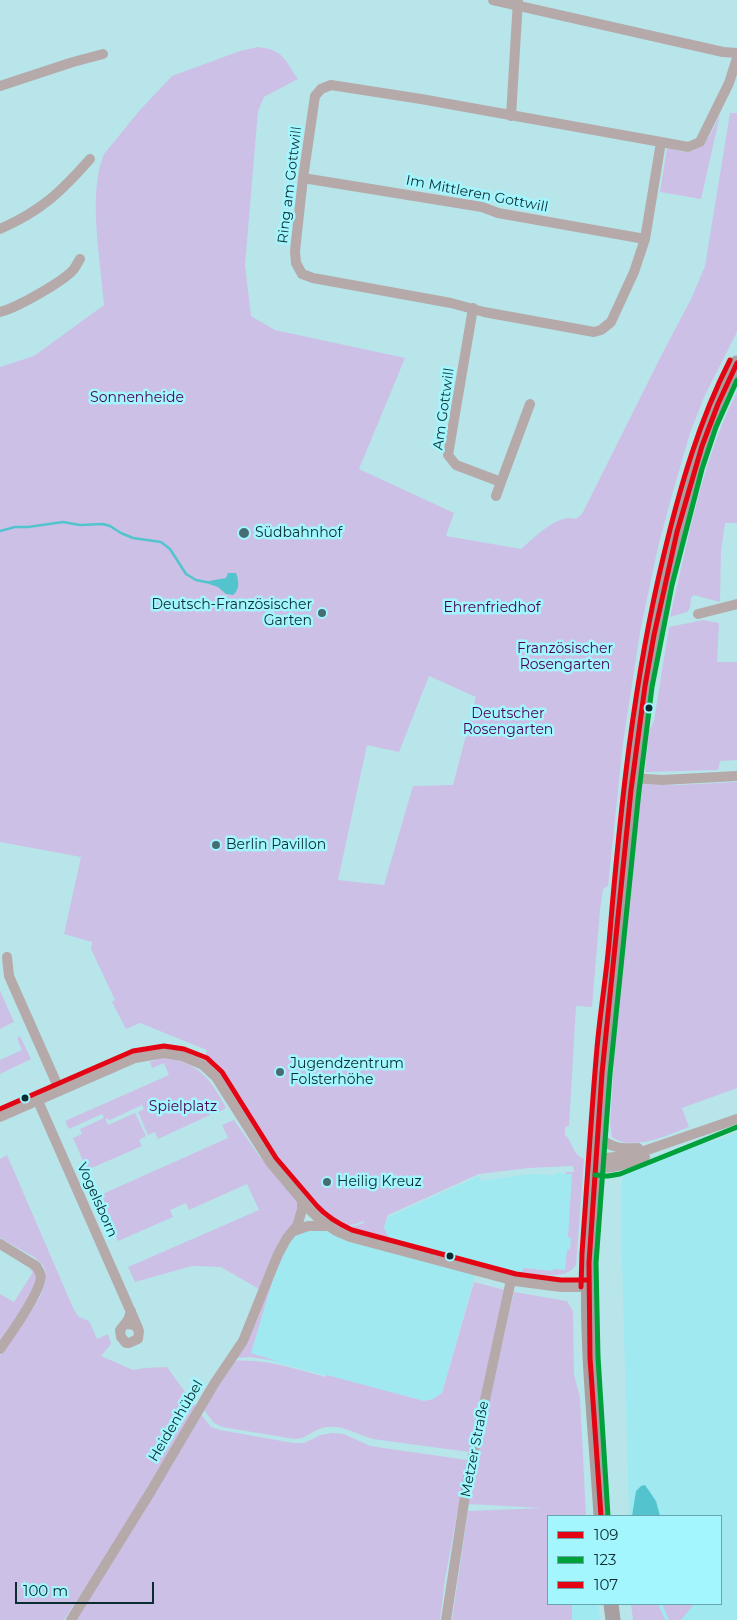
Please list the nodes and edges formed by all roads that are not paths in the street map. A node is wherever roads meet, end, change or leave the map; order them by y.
1 (493, 0) edge
2 (518, 3) edge
3 (737, 53) edge
4 (103, 54) dead end
5 (737, 58) edge
6 (0, 86) edge
7 (511, 116) junction
8 (661, 142) junction
9 (90, 159) dead end
10 (303, 178) junction
11 (0, 229) edge
12 (646, 239) junction
13 (80, 259) dead end
14 (473, 308) junction
15 (0, 312) edge
16 (737, 364) edge
17 (530, 404) dead end
18 (501, 482) junction
19 (496, 496) dead end
20 (737, 604) edge
21 (698, 614) dead end
22 (737, 776) edge
23 (632, 778) junction
24 (7, 957) dead end
25 (60, 1091) junction
26 (38, 1101) junction
27 (0, 1117) edge
28 (737, 1119) edge
29 (724, 1124) junction
30 (598, 1137) junction
31 (656, 1147) junction
32 (596, 1165) junction
33 (302, 1200) junction
34 (330, 1226) junction
35 (294, 1231) junction
36 (0, 1244) edge
37 (511, 1280) junction
38 (588, 1287) junction
39 (131, 1311) junction
40 (126, 1324) junction
41 (138, 1328) junction
42 (0, 1349) edge
43 (601, 1515) edge
44 (610, 1605) edge
45 (71, 1620) edge
46 (446, 1620) edge
47 (613, 1620) edge

1 - 2 street
2 - 3 street
2 - 7 street
4 - 6 street
5 - 8 street, Ring am Gottwill
7 - 8 street, Ring am Gottwill
7 - 10 street, Ring am Gottwill
8 - 12 street, Ring am Gottwill
9 - 11 street
10 - 12 street, Im Mittleren Gottwill
10 - 14 street, Ring am Gottwill
12 - 14 street, Ring am Gottwill
13 - 15 street
14 - 18 street, Am Gottwill
16 - 23 main road
17 - 18 street
18 - 19 street
20 - 21 street
22 - 23 street
23 - 30 main road
24 - 25 street
25 - 26 street
25 - 33 street
26 - 27 street
26 - 39 street, Vogelsborn
28 - 29 street
29 - 31 street
29 - 32 street
30 - 31 street
30 - 32 main road
31 - 32 street
32 - 38 main road
33 - 34 street
33 - 35 street, Heidenhübel
34 - 35 street
34 - 37 street
35 - 45 street, Heidenhübel
36 - 42 street
37 - 38 street
37 - 46 street, Metzer Straße
38 - 43 main road
39 - 40 street
39 - 41 street, Vogelsborn
40 - 41 street
40 - 41 street
44 - 47 main road

